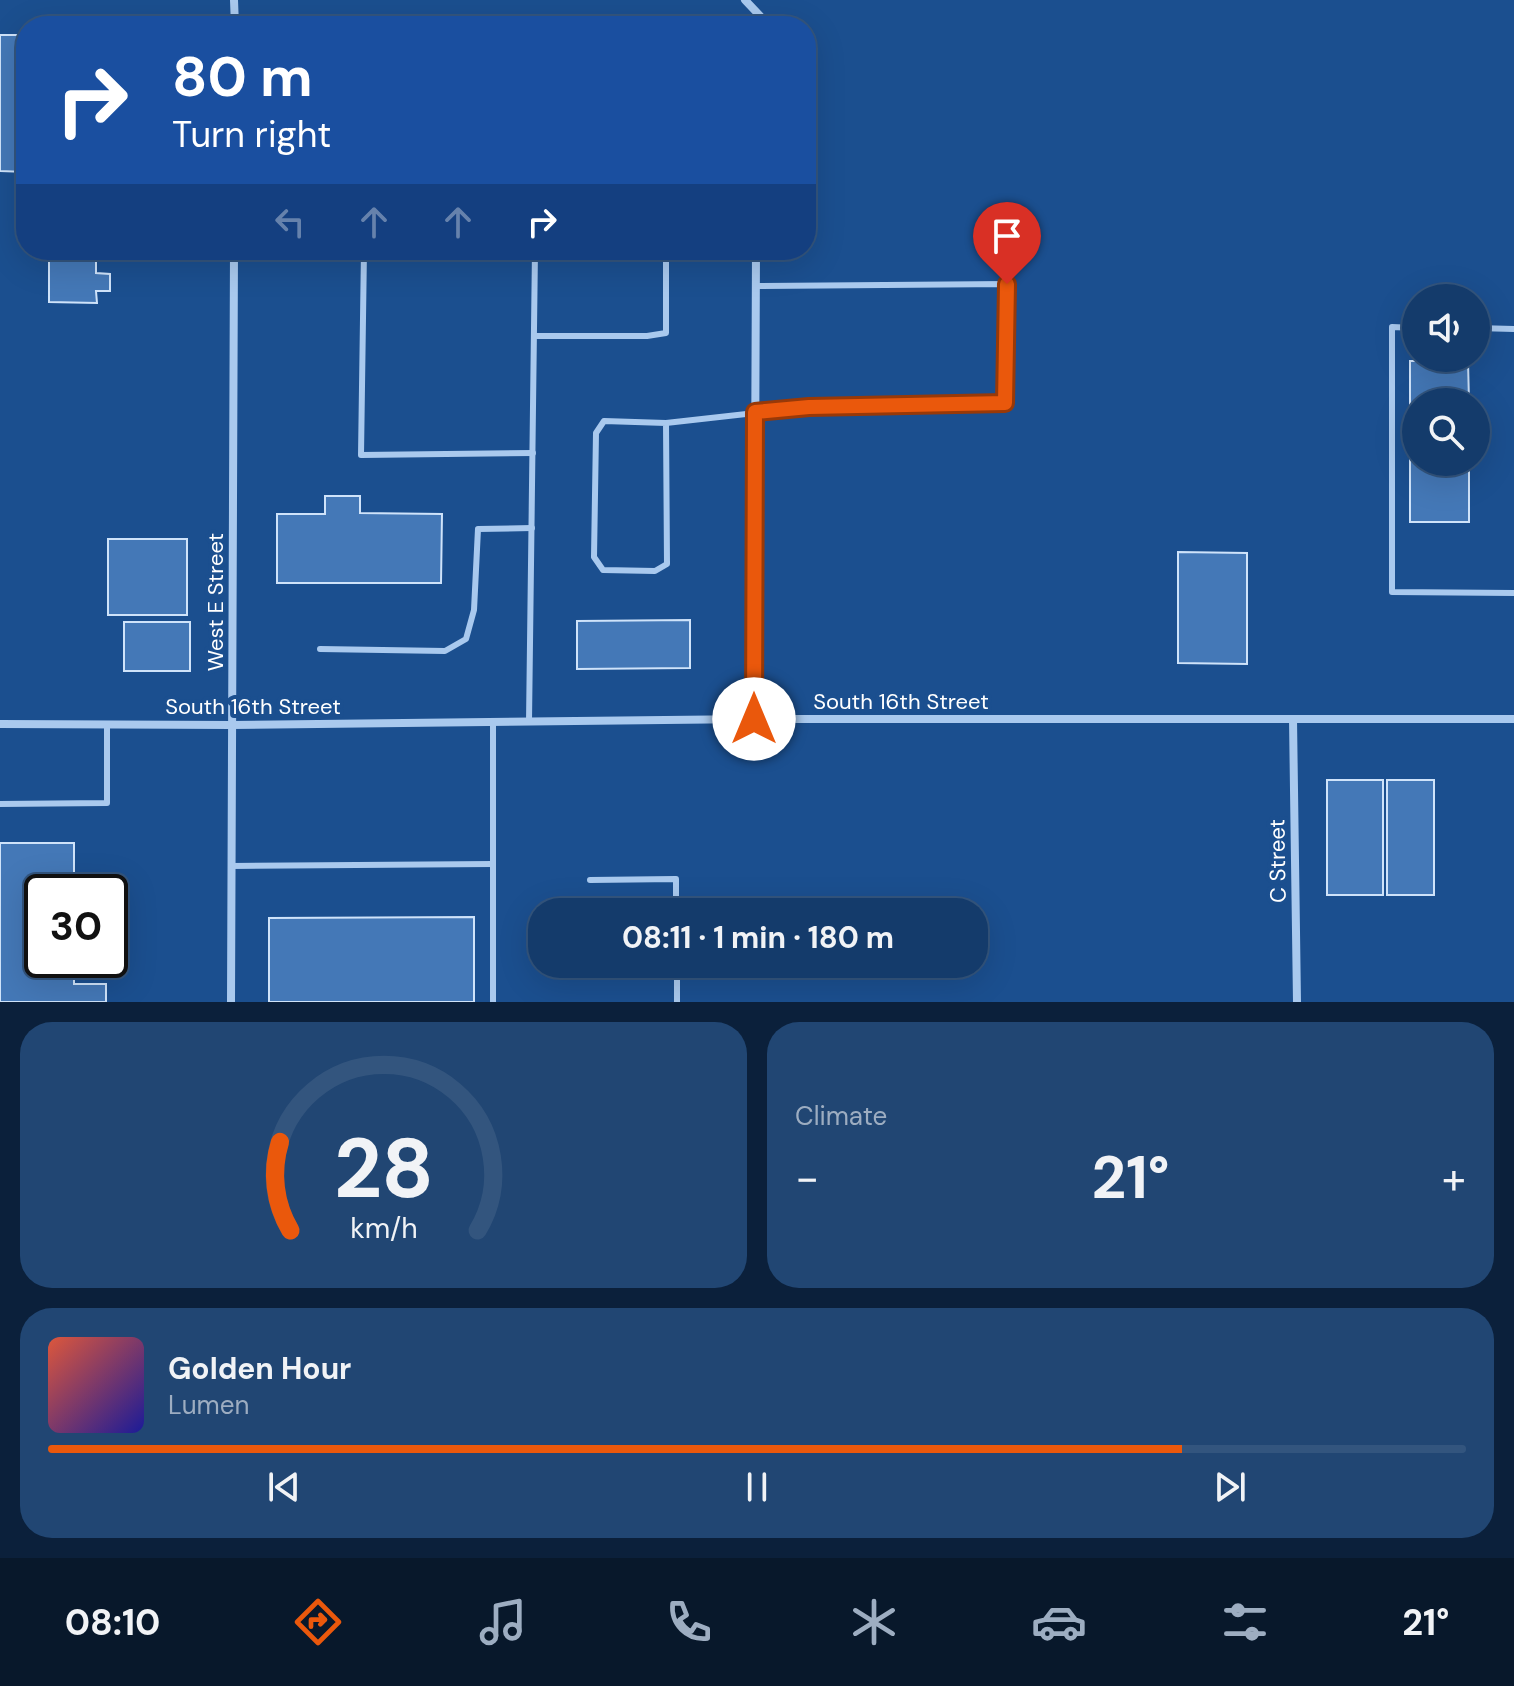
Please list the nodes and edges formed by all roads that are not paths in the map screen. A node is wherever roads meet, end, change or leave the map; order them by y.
1 (745, 0) edge
2 (758, 16) edge
3 (234, 260) edge
4 (364, 260) edge
5 (535, 260) edge
6 (666, 260) edge
7 (756, 260) edge
8 (755, 286) junction
9 (1402, 327) edge
10 (1490, 328) edge
11 (1514, 329) edge
12 (534, 336) junction
13 (755, 412) junction
14 (666, 423) junction
15 (533, 453) junction
16 (532, 528) junction
17 (1514, 593) edge
18 (320, 649) dead end
19 (754, 719) junction
20 (1293, 719) junction
21 (1514, 719) edge
22 (493, 722) junction
23 (529, 722) junction
24 (0, 724) edge
25 (107, 724) junction
26 (232, 725) junction
27 (0, 804) edge
28 (493, 864) junction
29 (231, 866) junction
30 (590, 880) dead end
31 (676, 898) edge
32 (677, 978) edge
33 (231, 1002) edge
34 (493, 1002) edge
35 (677, 1002) edge
36 (1297, 1002) edge

1 - 2 street
3 - 26 street, West E Street
4 - 15 lane
5 - 12 lane
6 - 12 lane
7 - 8 street
8 - 13 street
8 - 13 lane
9 - 17 lane
10 - 11 lane
12 - 15 lane
13 - 14 lane
13 - 19 street
14 - 14 lane
15 - 16 lane
16 - 18 lane
16 - 23 lane
19 - 20 street, South 16th Street
19 - 23 street, South 16th Street
20 - 21 street, South 16th Street
20 - 36 street, C Street
22 - 23 street, South 16th Street
22 - 26 street, South 16th Street
22 - 28 lane
24 - 25 street, South 16th Street
25 - 26 street, South 16th Street
25 - 27 lane
26 - 29 street, West E Street
28 - 29 lane
28 - 34 lane
29 - 33 street, West E Street
30 - 31 lane
32 - 35 lane

